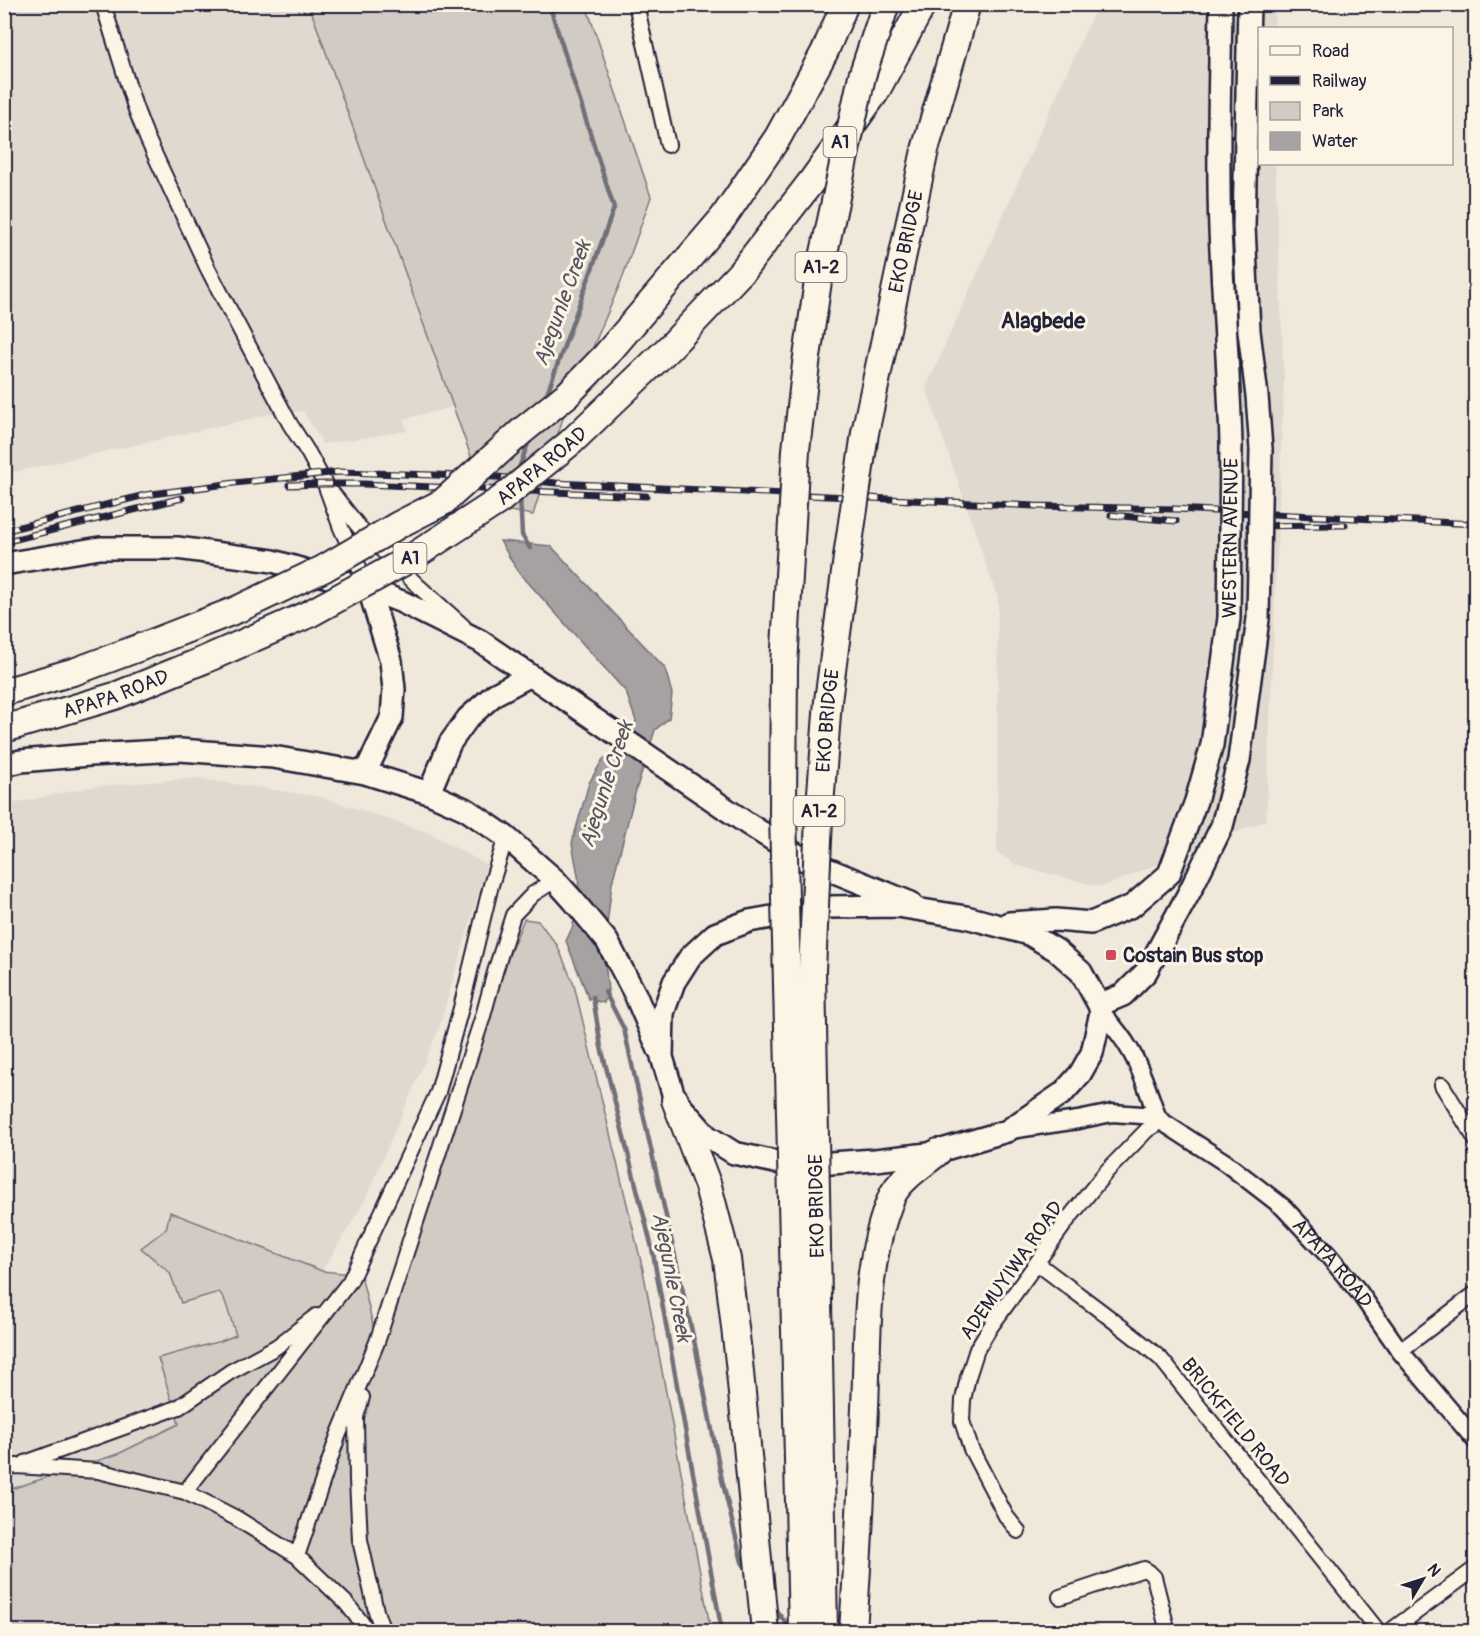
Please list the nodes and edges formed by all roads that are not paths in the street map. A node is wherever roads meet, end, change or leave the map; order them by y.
1 (103, 4) edge
2 (636, 4) edge
3 (845, 4) edge
4 (886, 4) edge
5 (923, 4) edge
6 (967, 4) edge
7 (1221, 4) edge
8 (1249, 4) edge
9 (668, 145) dead end
10 (325, 484) junction
11 (4, 564) edge
12 (369, 589) junction
13 (480, 641) junction
14 (529, 676) junction
15 (4, 692) edge
16 (4, 729) edge
17 (4, 765) edge
18 (365, 772) junction
19 (429, 793) junction
20 (506, 837) junction
21 (555, 880) junction
22 (937, 913) junction
23 (995, 924) junction
24 (461, 1008) junction
25 (1100, 1009) junction
26 (483, 1016) junction
27 (662, 1057) junction
28 (1442, 1085) dead end
29 (675, 1101) junction
30 (1159, 1119) junction
31 (1007, 1131) junction
32 (1476, 1140) edge
33 (938, 1152) junction
34 (1037, 1263) junction
35 (1476, 1293) edge
36 (332, 1304) junction
37 (377, 1341) junction
38 (1400, 1351) junction
39 (1476, 1441) edge
40 (10, 1466) edge
41 (185, 1492) junction
42 (1018, 1531) dead end
43 (297, 1556) junction
44 (1476, 1568) edge
45 (1060, 1597) dead end
46 (369, 1632) edge
47 (383, 1632) edge
48 (765, 1632) edge
49 (802, 1632) edge
50 (824, 1632) edge
51 (853, 1632) edge
52 (1168, 1632) edge
53 (1378, 1632) edge
54 (1389, 1632) edge

1 - 10 street
2 - 9 street
3 - 15 highway, APAPA ROAD / A1, bridge
4 - 49 highway, EKO BRIDGE / A1-2, bridge
5 - 16 highway, APAPA ROAD / A1, bridge
6 - 50 highway, EKO BRIDGE / A1-2, bridge
7 - 23 main road, WESTERN AVENUE, bridge
8 - 25 main road, WESTERN AVENUE, bridge
10 - 12 street
10 - 13 street
11 - 12 main road
12 - 13 main road
12 - 18 main road
13 - 14 main road
14 - 19 main road
14 - 22 main road
17 - 18 main road
18 - 19 main road
19 - 20 main road
20 - 21 main road
20 - 24 street
21 - 26 street
21 - 27 main road
22 - 23 main road
22 - 27 main road
23 - 25 main road
24 - 26 street
24 - 36 street
25 - 30 street
25 - 31 main road
26 - 37 street
27 - 29 main road
28 - 32 street
29 - 33 main road
29 - 48 highway
30 - 31 street, APAPA ROAD
30 - 34 street, ADEMUYIWA ROAD
30 - 38 street, APAPA ROAD
31 - 33 main road
33 - 51 highway
34 - 42 street, ADEMUYIWA ROAD
34 - 53 street, BRICKFIELD ROAD
35 - 38 street
36 - 40 street
36 - 41 street
37 - 43 street
37 - 47 street
38 - 39 street, APAPA ROAD
40 - 41 street
41 - 43 street
43 - 46 street
44 - 54 street
45 - 52 street

